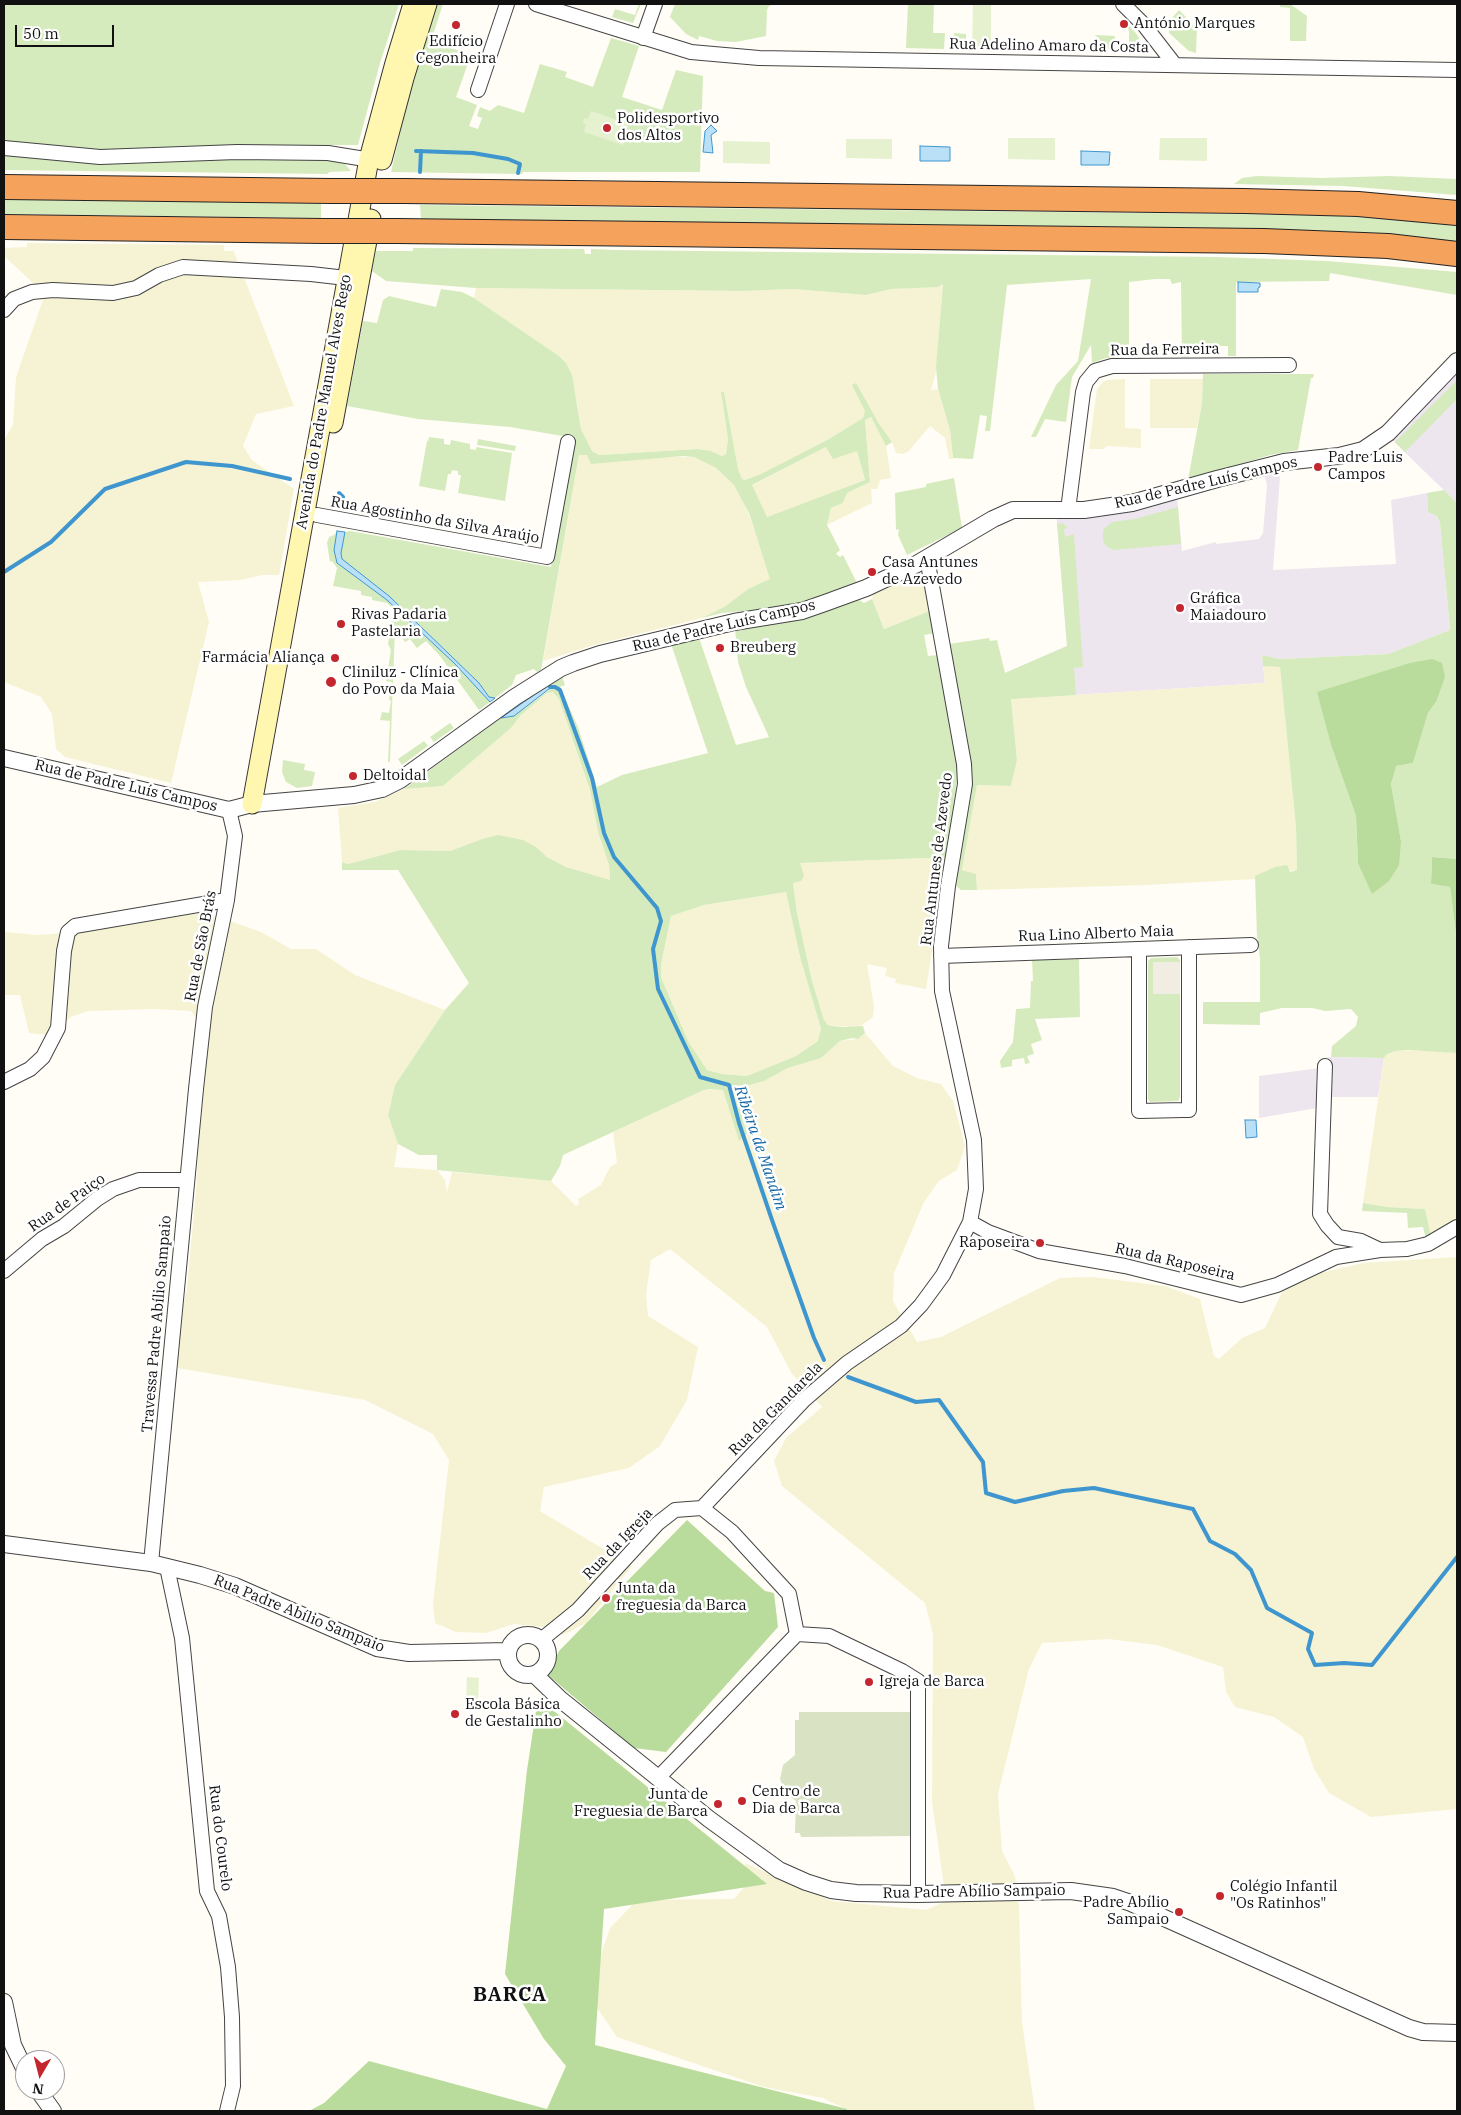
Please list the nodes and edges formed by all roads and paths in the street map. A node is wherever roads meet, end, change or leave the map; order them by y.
1 (413, 4) edge
2 (427, 4) edge
3 (507, 4) edge
4 (536, 4) edge
5 (655, 4) edge
6 (1124, 4) edge
7 (643, 38) junction
8 (1175, 64) junction
9 (1457, 70) edge
10 (478, 90) dead end
11 (4, 148) edge
12 (376, 161) junction
13 (4, 187) edge
14 (1457, 214) edge
15 (4, 227) edge
16 (1457, 254) edge
17 (353, 267) junction
18 (4, 310) edge
19 (1457, 361) edge
20 (1289, 365) dead end
21 (568, 442) dead end
22 (1068, 510) junction
23 (317, 515) junction
24 (927, 558) junction
25 (4, 758) edge
26 (258, 804) junction
27 (229, 810) junction
28 (227, 900) junction
29 (1252, 945) dead end
30 (1189, 947) junction
31 (1139, 949) junction
32 (941, 956) junction
33 (1325, 1066) dead end
34 (4, 1082) edge
35 (196, 1089) joint
36 (186, 1180) junction
37 (970, 1222) junction
38 (1457, 1227) edge
39 (1380, 1250) junction
40 (4, 1271) edge
41 (702, 1508) junction
42 (4, 1544) edge
43 (151, 1563) junction
44 (167, 1567) junction
45 (796, 1634) junction
46 (541, 1640) junction
47 (508, 1652) junction
48 (534, 1674) junction
49 (658, 1778) junction
50 (918, 1894) junction
51 (4, 2002) edge
52 (1457, 2033) edge
53 (15, 2050) edge
54 (45, 2100) edge
55 (53, 2111) edge
56 (227, 2111) edge

1 - 12 main road, Avenida do Padre Manuel Alves Rego
2 - 12 main road, Avenida do Padre Manuel Alves Rego
3 - 10 street
4 - 7 street, Rua Adelino Amaro da Costa
5 - 7 street
6 - 8 street
7 - 8 street, Rua Adelino Amaro da Costa
8 - 9 street, Rua Adelino Amaro da Costa
11 - 12 street
12 - 17 main road, Avenida do Padre Manuel Alves Rego
13 - 14 highway, bridge
15 - 16 highway, bridge
17 - 18 street
17 - 23 main road, Avenida do Padre Manuel Alves Rego
17 - 26 main road, Avenida do Padre Manuel Alves Rego
19 - 22 street, Rua de Padre Luís Campos
20 - 22 street, Rua da Ferreira
21 - 23 street, Rua Agostinho da Silva Araújo
22 - 24 street, Rua de Padre Luís Campos
23 - 26 main road, Avenida do Padre Manuel Alves Rego
24 - 26 street, Rua de Padre Luís Campos
24 - 32 street, Rua Antunes de Azevedo
25 - 27 street, Rua de Padre Luís Campos
26 - 27 street, Rua de Padre Luís Campos
27 - 28 street, Rua de São Brás
28 - 34 street
28 - 35 street, Rua de São Brás
29 - 30 street, Rua Lino Alberto Maia
30 - 31 street, Rua Lino Alberto Maia
30 - 31 street
31 - 32 street, Rua Lino Alberto Maia
32 - 37 street, Rua Antunes de Azevedo
33 - 39 street
35 - 36 street, Travessa Padre Abílio Sampaio
36 - 40 street, Rua de Paiço
36 - 43 street, Travessa Padre Abílio Sampaio
37 - 39 street, Rua da Raposeira
37 - 41 street, Rua da Gandarela
38 - 39 street, Rua da Raposeira
41 - 45 street
41 - 46 street, Rua da Igreja
42 - 43 street, Rua Padre Abílio Sampaio
43 - 44 street, Rua Padre Abílio Sampaio
44 - 47 street, Rua Padre Abílio Sampaio
44 - 56 street, Rua do Courelo
45 - 49 street
45 - 50 street
46 - 47 street
46 - 48 street
47 - 48 street
48 - 49 street, Rua Padre Abílio Sampaio
49 - 50 street, Rua Padre Abílio Sampaio
50 - 52 street, Rua Padre Abílio Sampaio
51 - 53 street
54 - 55 street

